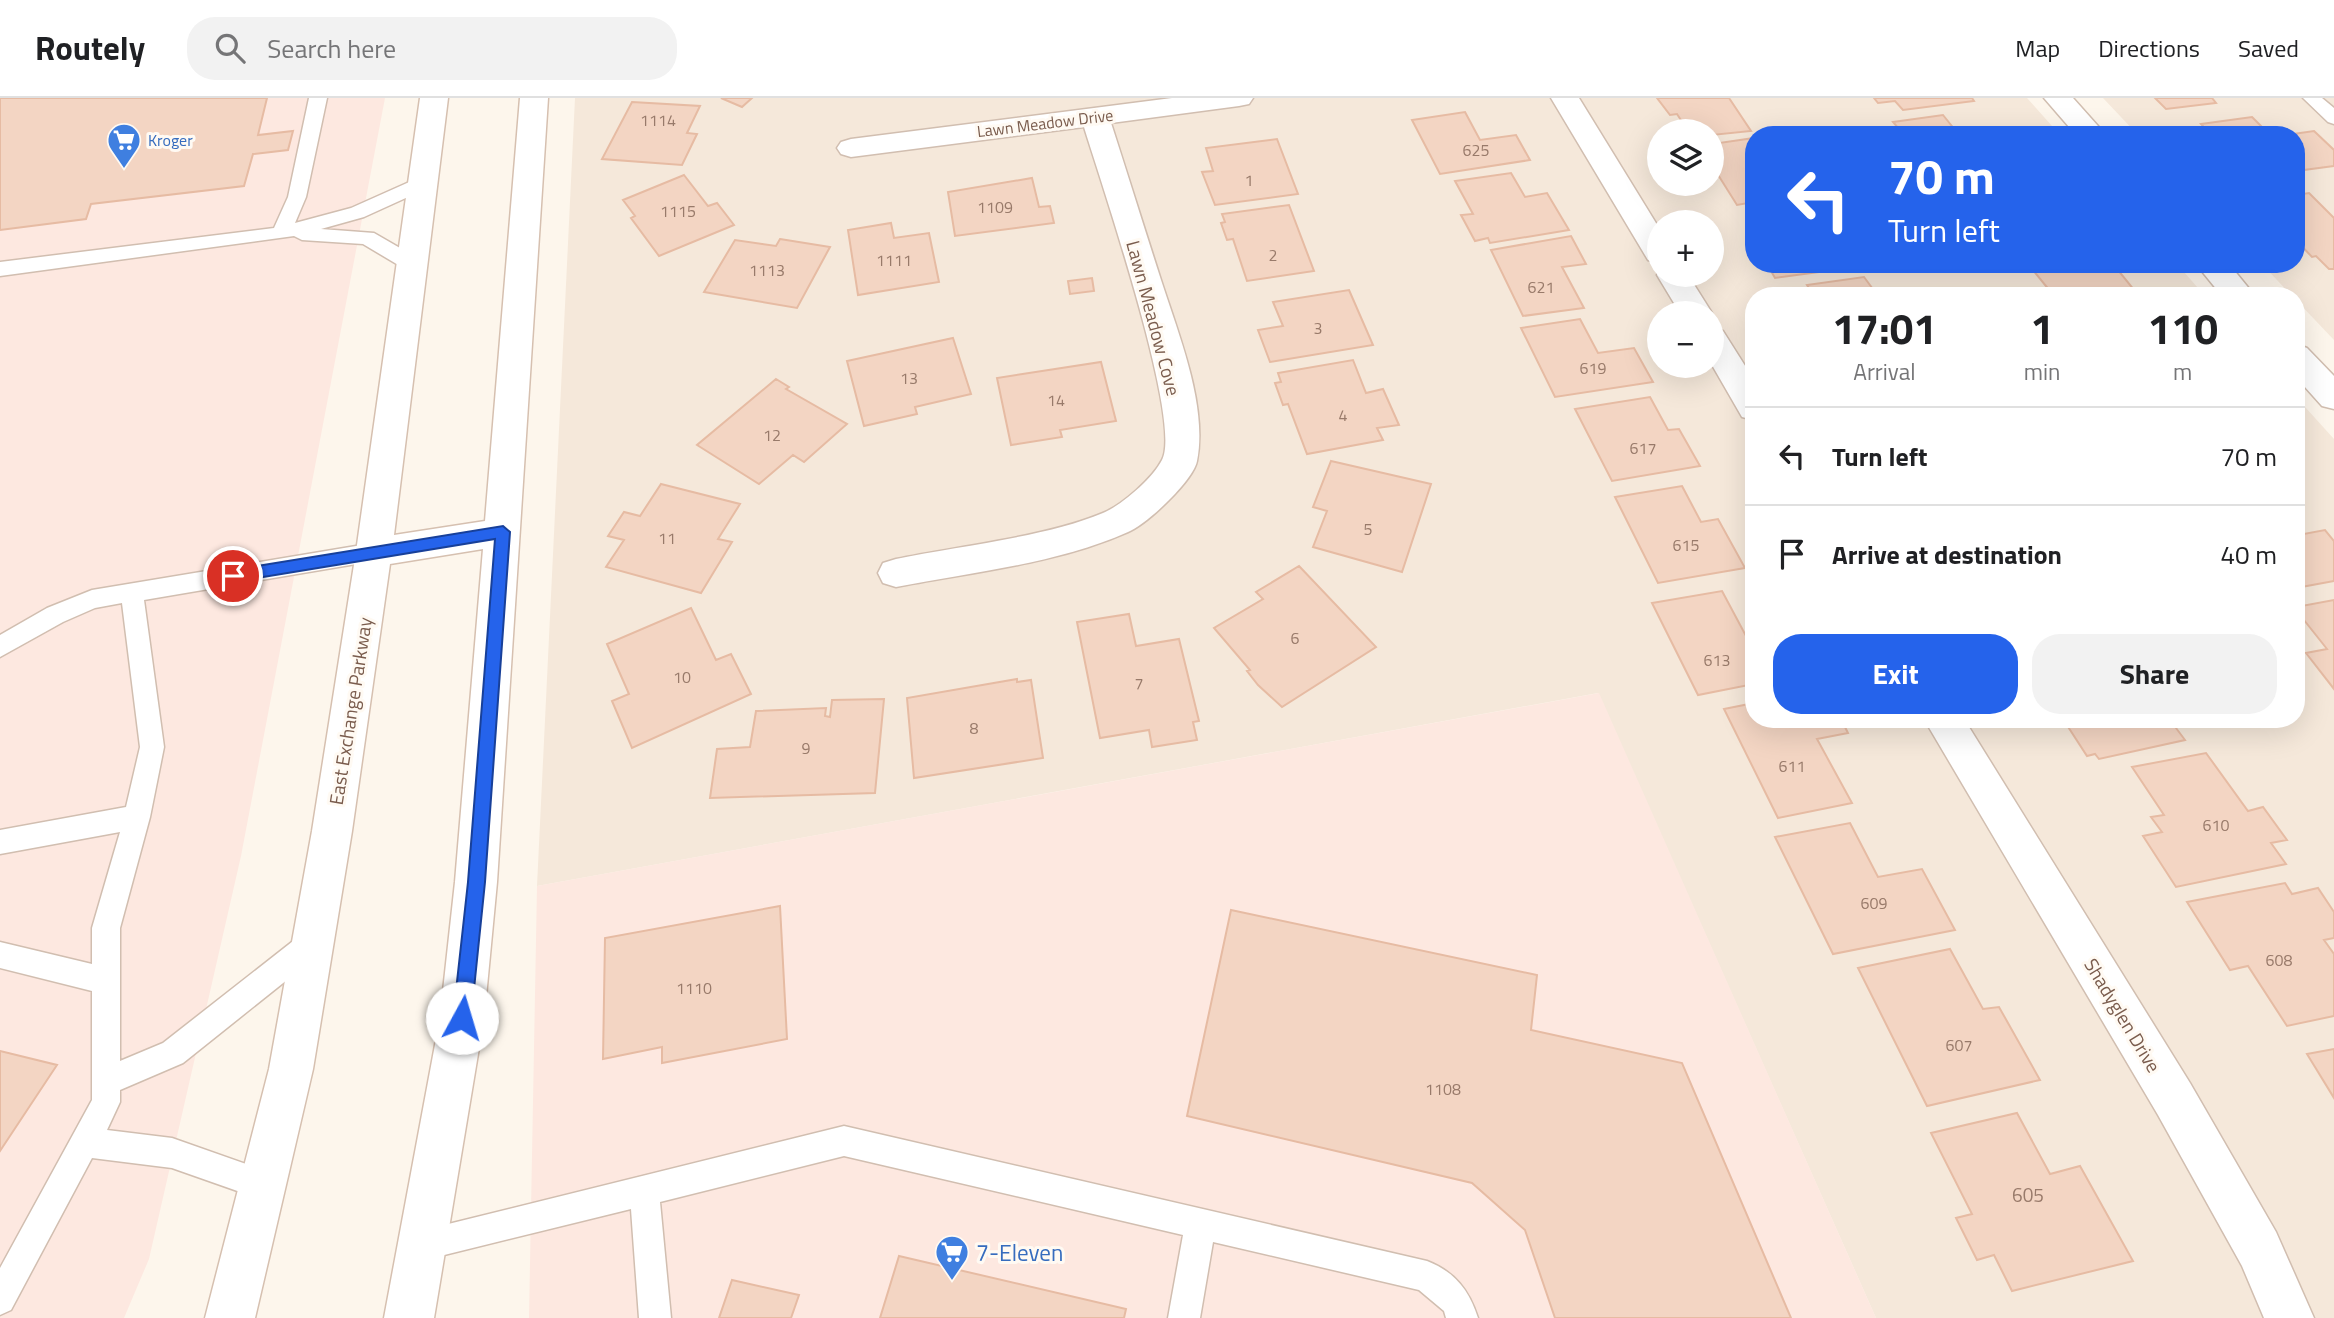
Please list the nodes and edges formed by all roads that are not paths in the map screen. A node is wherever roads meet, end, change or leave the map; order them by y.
1 (318, 98) edge
2 (434, 98) edge
3 (534, 98) edge
4 (1239, 98) edge
5 (1565, 98) edge
6 (2058, 98) edge
7 (2312, 98) edge
8 (1095, 116) junction
9 (2334, 118) edge
10 (2084, 126) edge
11 (851, 148) dead end
12 (423, 183) junction
13 (281, 233) junction
14 (1647, 233) edge
15 (412, 264) junction
16 (0, 270) edge
17 (2219, 273) edge
18 (2232, 287) edge
19 (1724, 359) edge
20 (2305, 366) edge
21 (1745, 393) edge
22 (2334, 397) edge
23 (503, 532) junction
24 (374, 552) junction
25 (896, 573) dead end
26 (132, 593) junction
27 (0, 647) edge
28 (1948, 728) edge
29 (137, 817) junction
30 (3, 845) edge
31 (312, 943) junction
32 (0, 955) edge
33 (106, 981) junction
34 (107, 1082) junction
35 (86, 1142) junction
36 (262, 1185) junction
37 (644, 1190) junction
38 (1201, 1222) junction
39 (424, 1245) junction
40 (0, 1299) edge
41 (229, 1316) edge
42 (409, 1318) edge
43 (655, 1318) edge
44 (1184, 1318) edge
45 (1462, 1318) edge
46 (2289, 1318) edge

1 - 13 lane
2 - 12 main road, East Exchange Parkway
3 - 23 main road
4 - 8 main road, Lawn Meadow Drive
5 - 14 main road
6 - 10 main road
7 - 9 lane
8 - 11 main road, Lawn Meadow Drive
8 - 25 main road, Lawn Meadow Cove
12 - 13 lane
12 - 15 main road, East Exchange Parkway
13 - 15 lane
13 - 16 lane
15 - 24 main road, East Exchange Parkway
17 - 18 main road
19 - 21 main road
20 - 22 main road
23 - 24 main road
23 - 39 main road
24 - 26 lane
24 - 31 main road, East Exchange Parkway
26 - 27 lane
26 - 29 lane
28 - 46 main road, Shadyglen Drive
29 - 30 lane
29 - 33 lane
31 - 34 lane
31 - 36 main road, East Exchange Parkway
32 - 33 lane
33 - 34 lane
34 - 35 lane
35 - 36 lane
35 - 40 lane
36 - 41 main road, East Exchange Parkway
37 - 38 lane
37 - 39 lane
37 - 43 lane
38 - 44 lane
38 - 45 lane
39 - 42 main road

